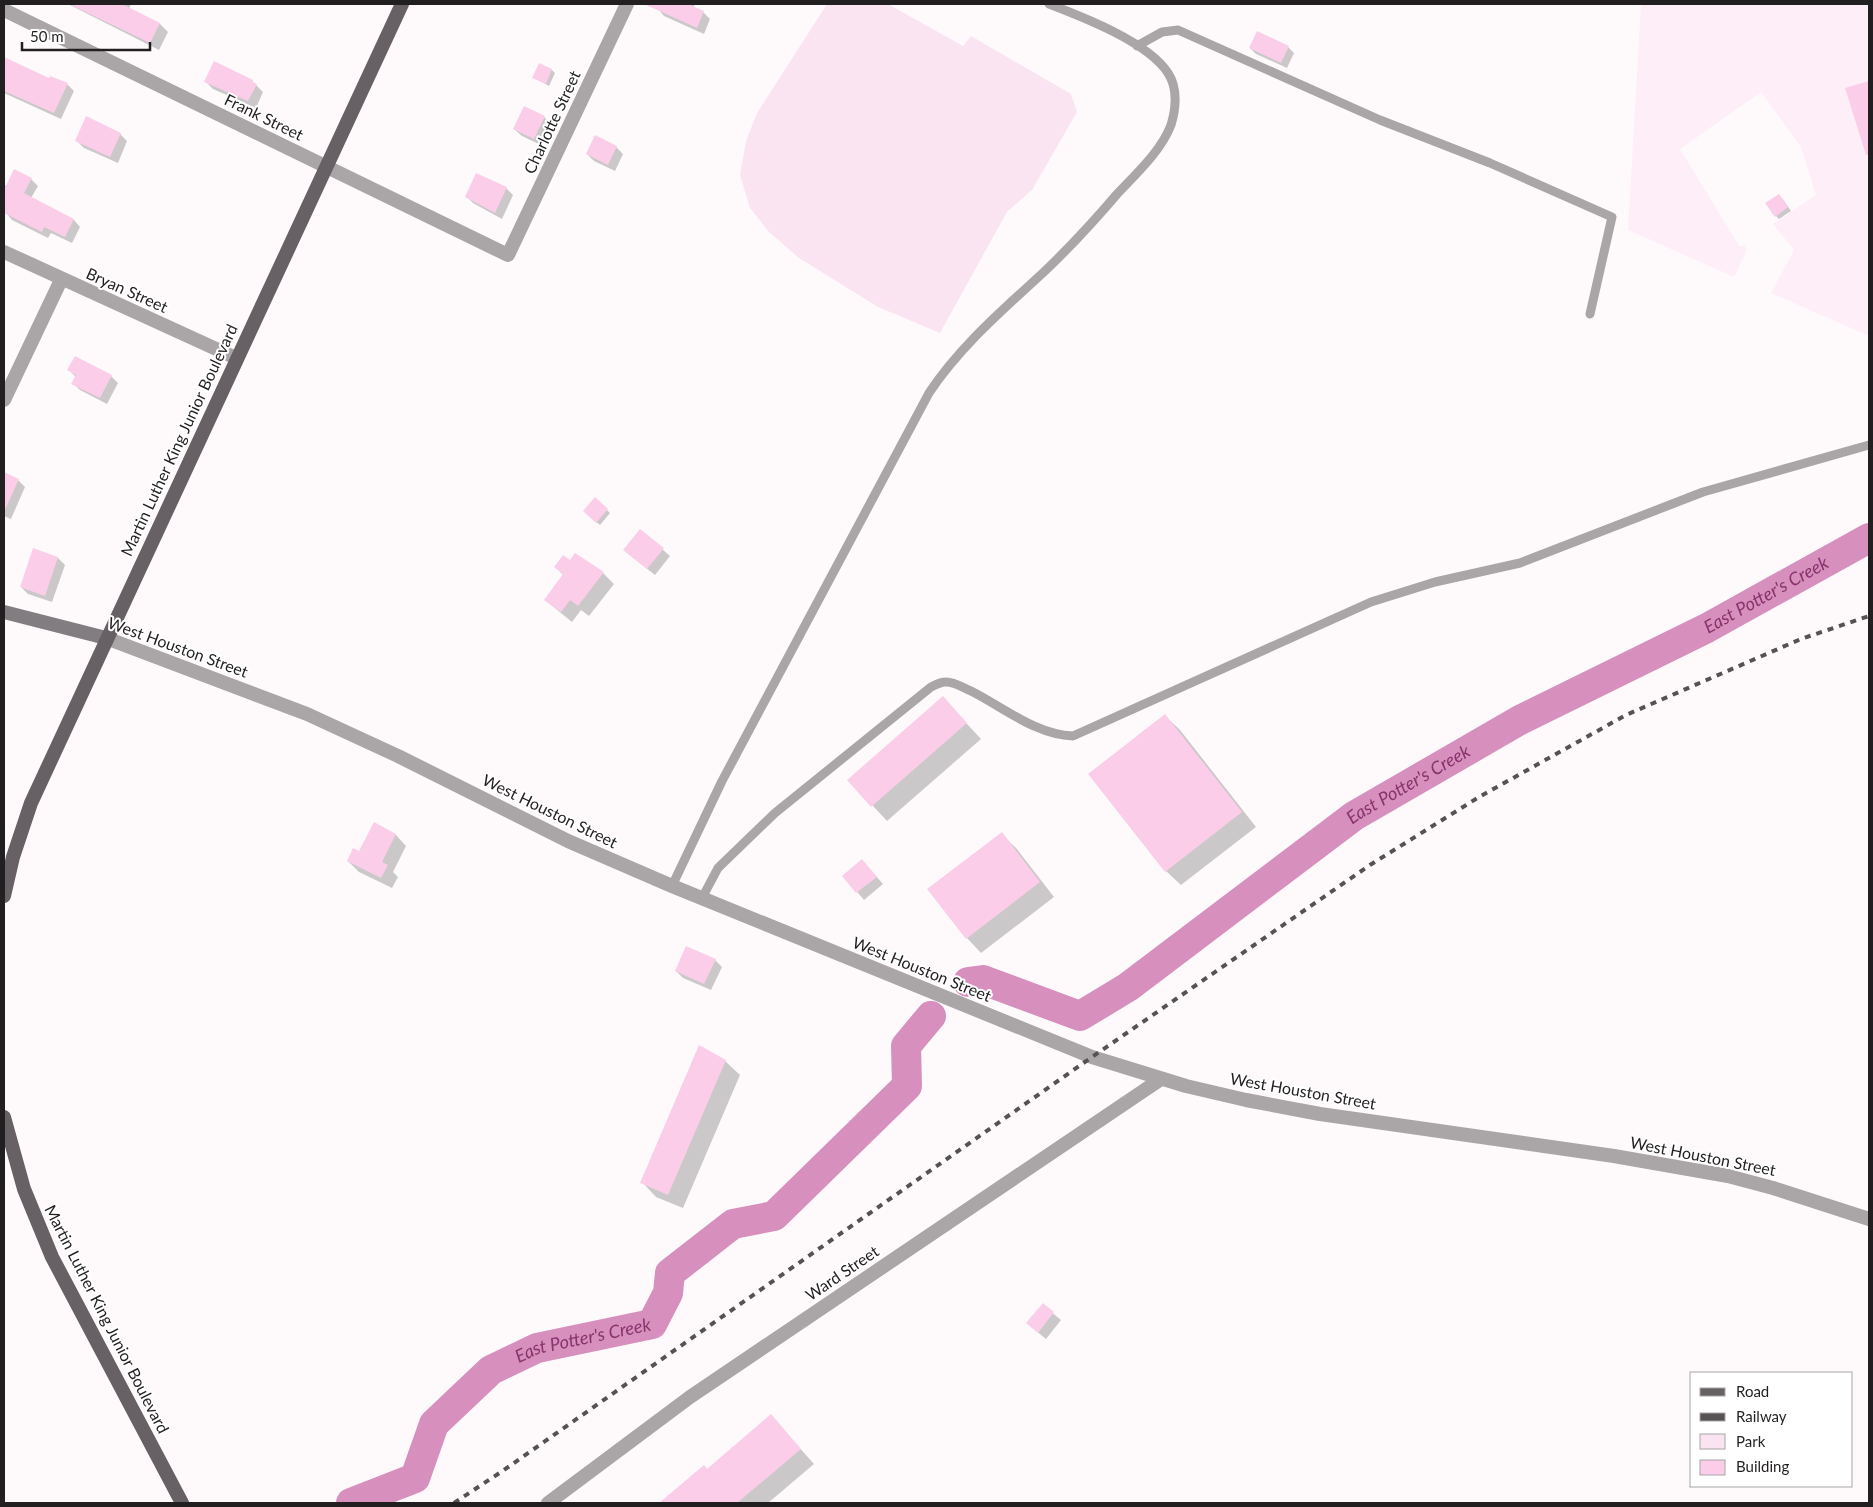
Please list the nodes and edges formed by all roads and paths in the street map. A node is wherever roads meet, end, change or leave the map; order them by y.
1 (402, 4) edge
2 (627, 4) edge
3 (1049, 4) edge
4 (4, 10) edge
5 (1137, 46) junction
6 (327, 167) junction
7 (4, 252) edge
8 (508, 255) joint
9 (61, 280) junction
10 (1590, 314) dead end
11 (236, 358) junction
12 (4, 400) edge
13 (1869, 445) edge
14 (4, 612) edge
15 (106, 638) junction
16 (672, 886) junction
17 (4, 896) edge
18 (702, 898) junction
19 (1161, 1079) junction
20 (4, 1117) edge
21 (1869, 1219) edge
22 (181, 1501) edge
23 (548, 1503) edge

1 - 6 main road, Martin Luther King Junior Boulevard
2 - 8 street, Charlotte Street
3 - 5 lane
4 - 6 street, Frank Street
5 - 10 lane
5 - 16 lane
6 - 8 street, Frank Street
6 - 11 main road, Martin Luther King Junior Boulevard
7 - 9 street, Bryan Street
9 - 11 street, Bryan Street
9 - 12 street
11 - 15 main road, Martin Luther King Junior Boulevard
13 - 18 lane
14 - 15 main road, West Houston Street
15 - 16 street, West Houston Street
15 - 17 main road, Martin Luther King Junior Boulevard
16 - 18 street, West Houston Street
18 - 19 street, West Houston Street
19 - 21 street, West Houston Street
19 - 23 street, Ward Street
20 - 22 main road, Martin Luther King Junior Boulevard

